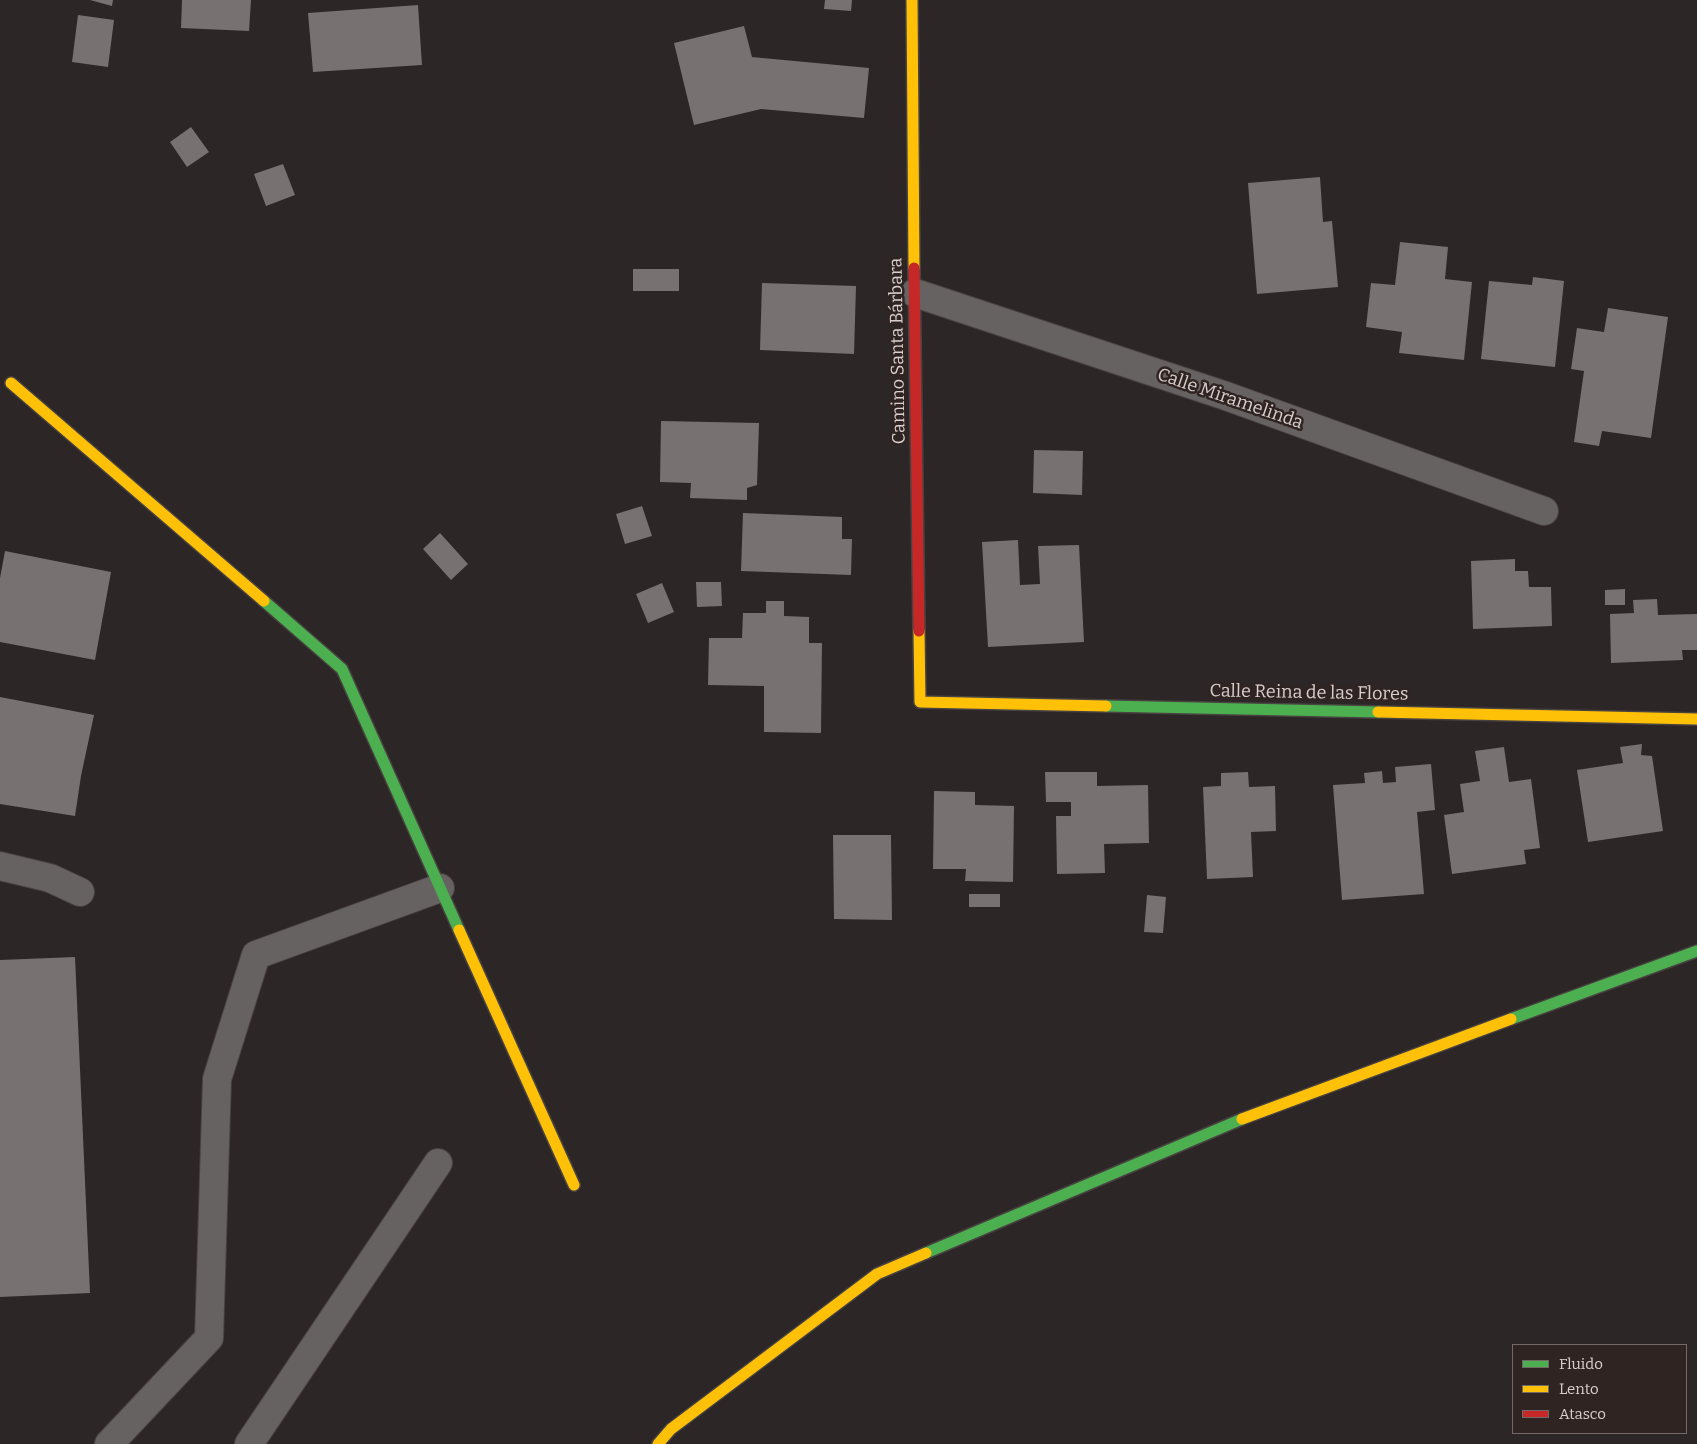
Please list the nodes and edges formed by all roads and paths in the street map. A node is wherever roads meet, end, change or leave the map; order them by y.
1 (912, 0) edge
2 (915, 293) junction
3 (11, 383) dead end
4 (1544, 511) dead end
5 (920, 702) joint
6 (1697, 719) edge
7 (0, 866) edge
8 (440, 888) junction
9 (80, 892) dead end
10 (1697, 951) edge
11 (438, 1163) dead end
12 (574, 1185) dead end
13 (109, 1444) edge
14 (249, 1444) edge
15 (658, 1444) edge

1 - 2 street, Camino Santa Bárbara
2 - 4 street, Calle Miramelinda
2 - 5 street, Camino Santa Bárbara
3 - 8 street
5 - 6 street, Calle Reina de las Flores
7 - 9 street
8 - 12 street
8 - 13 street
10 - 15 street
11 - 14 street

